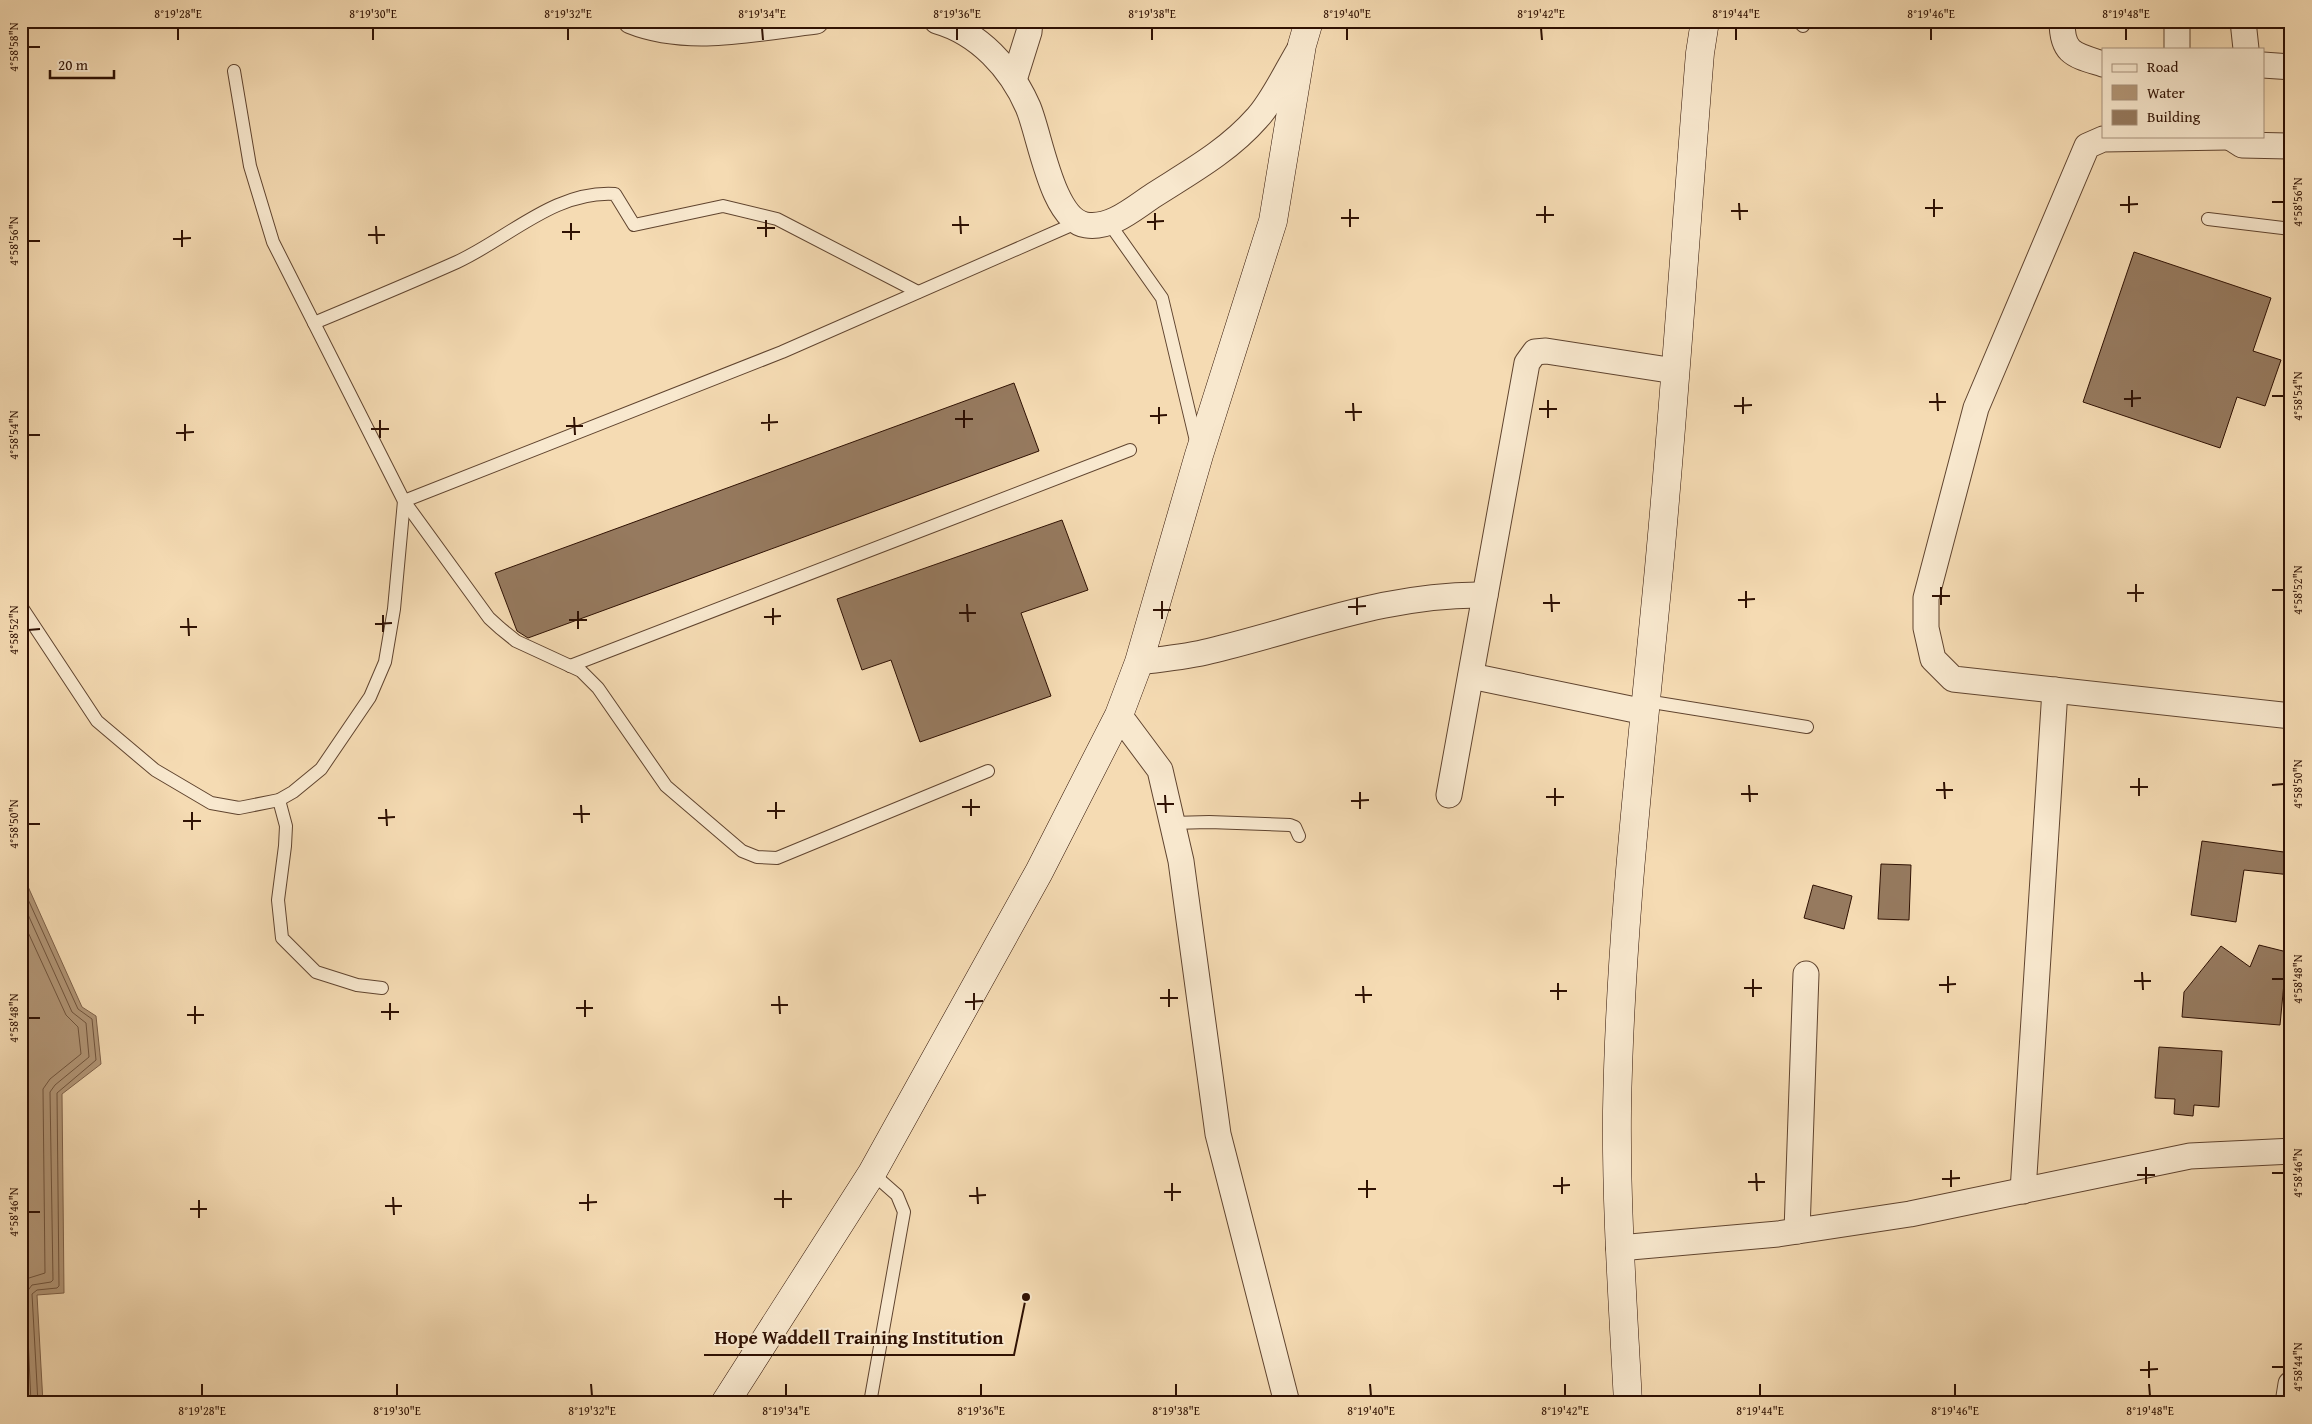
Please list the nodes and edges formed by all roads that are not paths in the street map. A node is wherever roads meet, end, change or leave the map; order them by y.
1 (631, 21) edge
2 (816, 21) edge
3 (938, 21) edge
4 (1030, 21) edge
5 (1705, 21) edge
6 (2062, 21) edge
7 (2177, 21) edge
8 (2243, 21) edge
9 (1305, 33) edge
10 (2177, 48) edge
11 (2246, 48) edge
12 (2102, 64) edge
13 (2264, 65) edge
14 (2291, 67) edge
15 (234, 70) dead end
16 (1014, 80) junction
17 (2166, 138) edge
18 (2230, 138) edge
19 (2291, 146) edge
20 (2208, 219) dead end
21 (1076, 223) junction
22 (1109, 223) junction
23 (2291, 230) edge
24 (918, 292) junction
25 (314, 323) junction
26 (1675, 371) junction
27 (1130, 450) dead end
28 (1199, 455) junction
29 (404, 501) junction
30 (1485, 596) junction
31 (21, 606) edge
32 (1139, 662) junction
33 (570, 666) junction
34 (1471, 676) junction
35 (2055, 690) junction
36 (1646, 707) junction
37 (1119, 715) junction
38 (2291, 716) edge
39 (1807, 726) dead end
40 (988, 771) dead end
41 (1449, 795) dead end
42 (279, 800) junction
43 (1172, 823) junction
44 (1299, 836) dead end
45 (1806, 974) dead end
46 (382, 988) dead end
47 (2291, 1151) edge
48 (872, 1173) junction
49 (2023, 1191) junction
50 (1797, 1231) junction
51 (1620, 1248) junction
52 (2291, 1384) edge
53 (725, 1403) edge
54 (870, 1403) edge
55 (1287, 1403) edge
56 (1628, 1403) edge
57 (2288, 1403) edge

1 - 2 street
3 - 16 street
4 - 16 street
5 - 26 street
6 - 12 street
7 - 10 street
8 - 11 street
9 - 22 street
9 - 28 street
13 - 14 street
15 - 25 lane
16 - 21 street
17 - 35 street
18 - 19 street
20 - 23 lane
21 - 22 street
21 - 24 lane
22 - 28 lane
24 - 25 lane
24 - 29 lane
25 - 29 lane
26 - 30 street
26 - 36 street
27 - 33 lane
28 - 32 street
29 - 33 lane
29 - 42 lane
30 - 32 street
30 - 34 street
31 - 42 lane
32 - 37 street
33 - 40 lane
34 - 36 street
34 - 41 street
35 - 38 street
35 - 49 street
36 - 39 lane
36 - 51 street
37 - 43 street
37 - 48 street
42 - 46 lane
43 - 44 lane
43 - 55 street
45 - 50 street
47 - 49 street
48 - 53 street
48 - 54 lane
49 - 50 street
50 - 51 street
51 - 56 street
52 - 57 street

